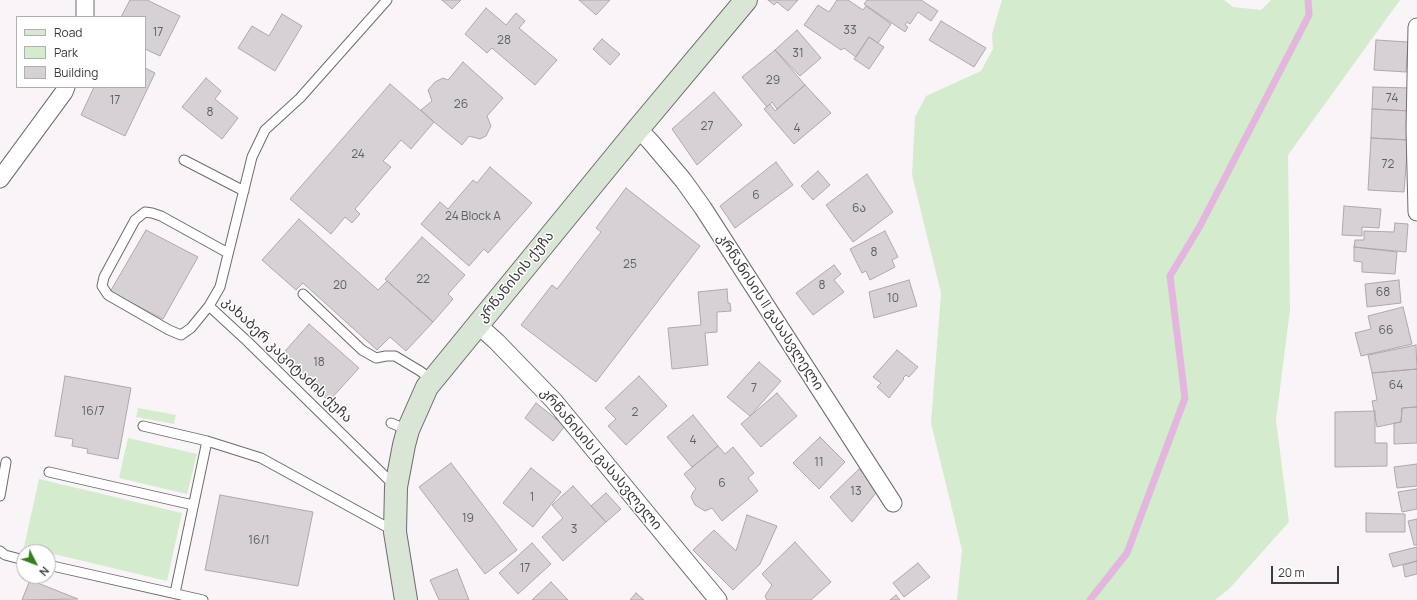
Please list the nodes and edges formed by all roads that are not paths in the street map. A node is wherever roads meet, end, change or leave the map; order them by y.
1 (85, 0) edge
2 (387, 0) edge
3 (746, 0) edge
4 (85, 16) edge
5 (1417, 27) edge
6 (66, 88) edge
7 (638, 129) junction
8 (184, 160) dead end
9 (0, 179) edge
10 (244, 191) junction
11 (1417, 212) edge
12 (228, 253) junction
13 (303, 294) dead end
14 (209, 306) junction
15 (477, 324) junction
16 (432, 380) junction
17 (143, 426) dead end
18 (207, 441) junction
19 (6, 462) dead end
20 (49, 472) dead end
21 (396, 487) junction
22 (0, 496) edge
23 (893, 503) dead end
24 (193, 505) junction
25 (395, 532) junction
26 (0, 551) edge
27 (16, 558) edge
28 (56, 567) edge
29 (175, 593) junction
30 (203, 600) edge
31 (406, 600) edge
32 (718, 600) edge

1 - 4 street
2 - 10 lane, კახაბერ კაციტაძის ქუჩა
3 - 7 street, კრწანისის ქუჩა
5 - 11 street
6 - 9 street
7 - 15 street, კრწანისის ქუჩა
7 - 23 street, კრწანისის II გასასვლელი
8 - 10 lane
10 - 12 lane, კახაბერ კაციტაძის ქუჩა
12 - 14 lane, კახაბერ კაციტაძის ქუჩა
12 - 14 lane
13 - 16 lane
14 - 21 lane, კახაბერ კაციტაძის ქუჩა
15 - 16 street, კრწანისის ქუჩა
15 - 32 street, კრწანისის I გასასვლელი
16 - 21 street, კრწანისის ქუჩა
17 - 18 lane
18 - 24 lane
18 - 25 lane
19 - 22 lane
20 - 24 lane
21 - 25 street, კრწანისის ქუჩა
24 - 29 lane
25 - 31 street, კრწანისის ქუჩა
26 - 27 lane
28 - 29 lane
29 - 30 lane

